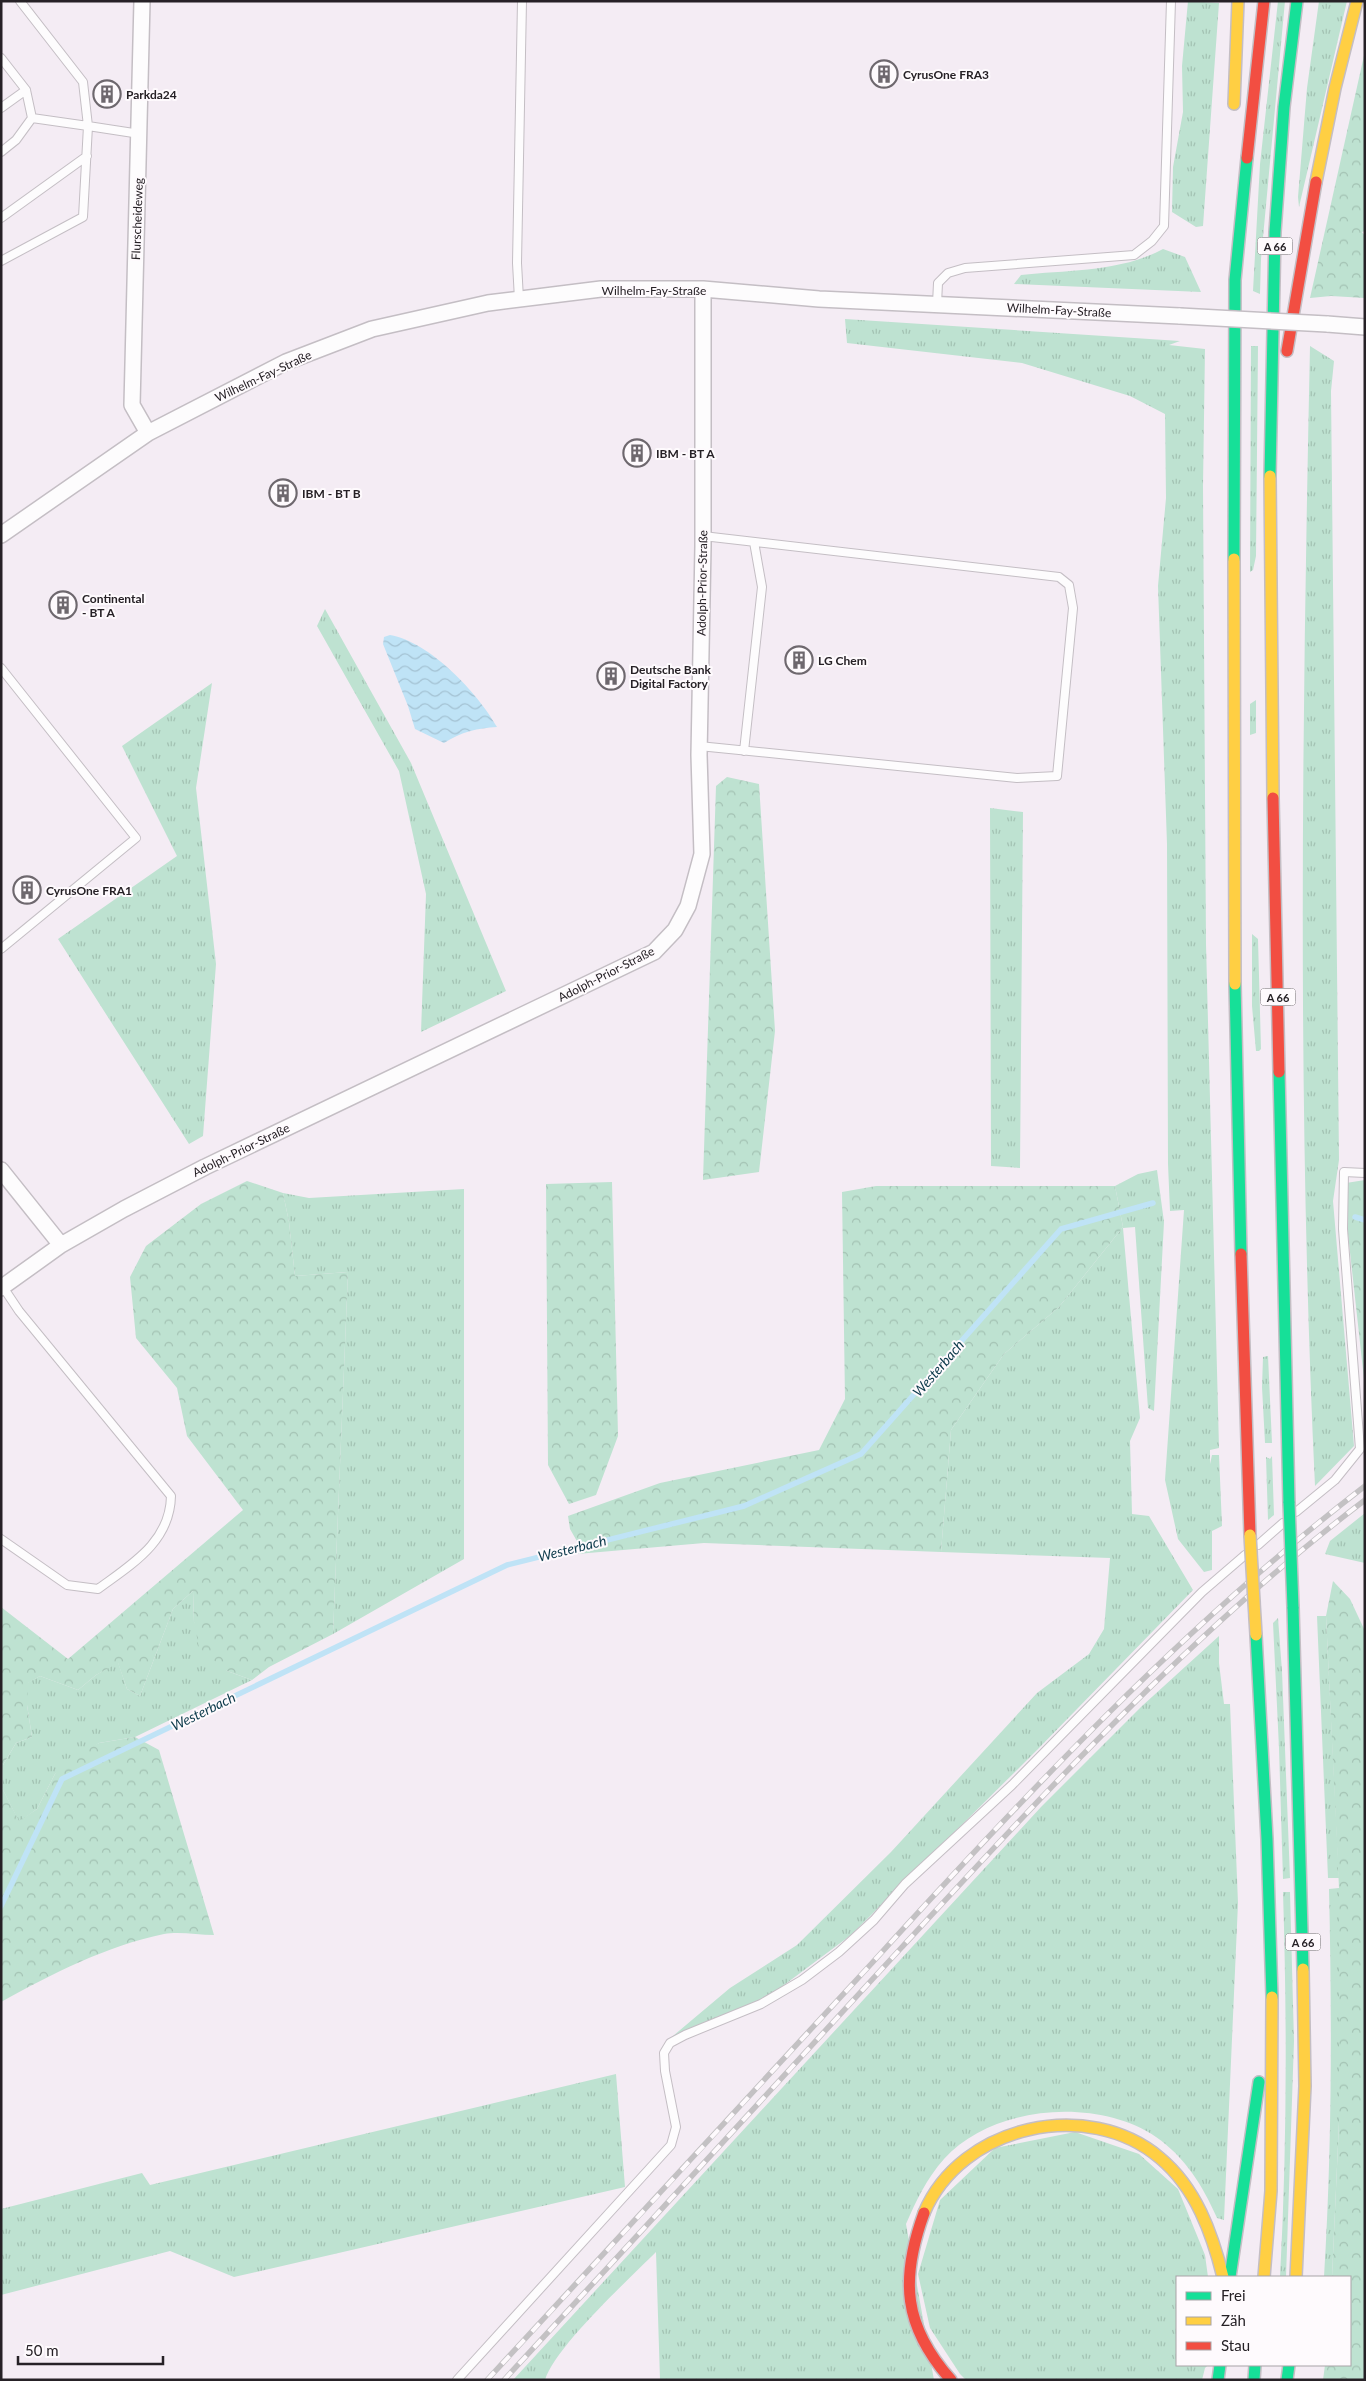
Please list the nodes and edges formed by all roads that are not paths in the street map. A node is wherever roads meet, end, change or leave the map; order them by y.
1 (20, 1) edge
2 (142, 1) edge
3 (522, 1) edge
4 (1171, 1) edge
5 (1238, 1) edge
6 (1264, 1) edge
7 (1297, 1) edge
8 (1357, 1) edge
9 (1, 58) edge
10 (26, 90) junction
11 (1, 108) edge
12 (32, 118) junction
13 (1233, 120) dead end
14 (88, 126) junction
15 (140, 134) junction
16 (1, 152) edge
17 (87, 156) junction
18 (1230, 209) dead end
19 (1, 218) edge
20 (1, 261) edge
21 (1235, 280) junction
22 (703, 289) junction
23 (519, 299) junction
24 (937, 304) junction
25 (1365, 327) edge
26 (148, 433) junction
27 (1270, 491) junction
28 (1, 535) edge
29 (703, 536) junction
30 (754, 542) junction
31 (1, 668) edge
32 (699, 746) junction
33 (744, 751) junction
34 (1, 949) edge
35 (1, 1170) edge
36 (1365, 1173) edge
37 (61, 1245) junction
38 (2, 1287) edge
39 (1, 1539) edge
40 (1273, 1997) junction
41 (1223, 2276) edge
42 (1230, 2276) edge
43 (1264, 2276) edge
44 (1296, 2276) edge
45 (1220, 2366) edge
46 (1255, 2366) edge
47 (1289, 2366) edge
48 (456, 2380) edge
49 (951, 2380) edge
50 (1218, 2380) edge
51 (1254, 2380) edge
52 (1287, 2380) edge

1 - 14 lane
2 - 15 street, Flurscheideweg
3 - 23 lane
4 - 24 lane
5 - 13 highway
6 - 21 highway, A 66
7 - 27 highway, A 66
8 - 27 highway
9 - 10 lane
10 - 11 lane
10 - 12 lane
12 - 14 lane
12 - 16 lane
14 - 15 lane
14 - 17 lane
15 - 26 street, Flurscheideweg
17 - 19 lane
17 - 20 lane
18 - 21 highway, A 66
21 - 40 highway, A 66, bridge
22 - 23 street, Wilhelm-Fay-Straße
22 - 24 street, Wilhelm-Fay-Straße
22 - 29 street, Adolph-Prior-Straße
23 - 26 street, Wilhelm-Fay-Straße
24 - 25 street, Wilhelm-Fay-Straße, bridge
26 - 28 street, Wilhelm-Fay-Straße
27 - 44 highway, A 66, bridge
29 - 30 lane
29 - 32 street, Adolph-Prior-Straße
30 - 33 lane
30 - 33 lane
31 - 34 lane
32 - 33 lane
32 - 37 street, Adolph-Prior-Straße
35 - 37 street
36 - 48 lane
37 - 38 street, Adolph-Prior-Straße
38 - 39 lane
40 - 42 highway
40 - 43 highway, A 66
41 - 49 highway
45 - 50 highway
46 - 51 highway
47 - 52 highway

